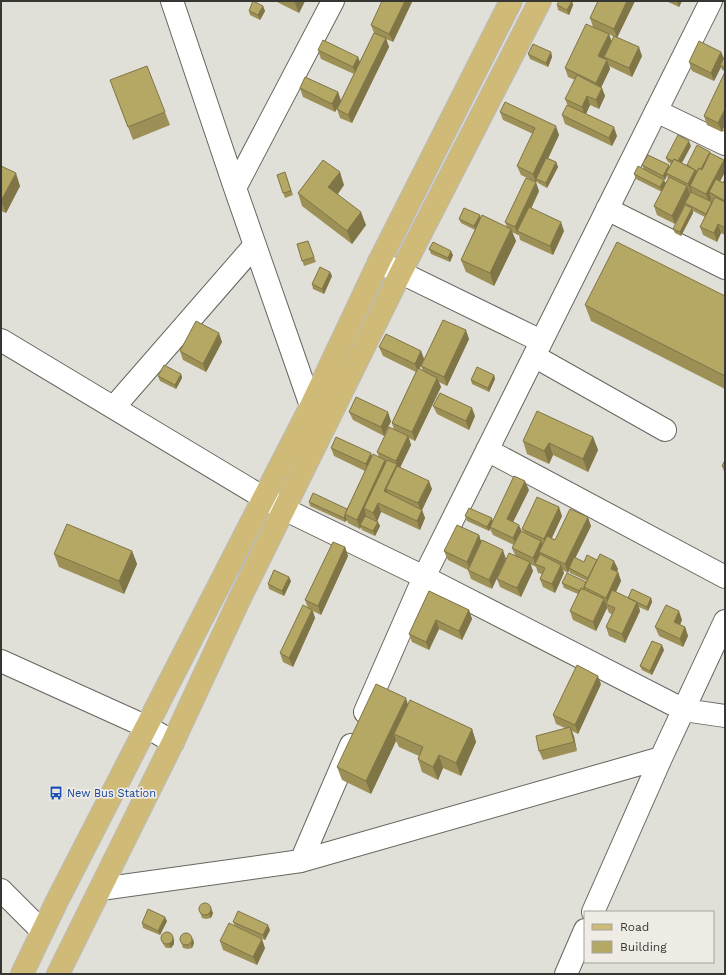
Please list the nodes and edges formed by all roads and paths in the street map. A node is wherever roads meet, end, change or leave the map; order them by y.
1 (172, 1) edge
2 (333, 1) edge
3 (511, 1) edge
4 (540, 1) edge
5 (711, 1) edge
6 (656, 111) junction
7 (725, 144) edge
8 (235, 188) junction
9 (607, 209) junction
10 (255, 245) junction
11 (379, 262) junction
12 (725, 268) edge
13 (400, 272) junction
14 (1, 340) edge
15 (538, 348) junction
16 (311, 406) junction
17 (114, 407) junction
18 (665, 430) dead end
19 (486, 450) junction
20 (264, 498) junction
21 (284, 509) junction
22 (424, 577) junction
23 (725, 577) edge
24 (725, 621) edge
25 (1, 661) edge
26 (684, 710) junction
27 (725, 716) edge
28 (147, 727) junction
29 (173, 742) junction
30 (661, 758) junction
31 (300, 861) junction
32 (101, 888) junction
33 (1, 890) edge
34 (593, 911) edge
35 (42, 932) junction
36 (584, 932) edge
37 (22, 974) edge
38 (58, 974) edge
39 (566, 974) edge

1 - 8 street
2 - 8 street
3 - 11 main road
4 - 13 main road
5 - 6 street
6 - 7 street
6 - 9 street
8 - 10 street
9 - 12 street
9 - 15 street
10 - 16 street
10 - 17 street
11 - 13 street
11 - 16 main road
13 - 15 street
13 - 21 main road
14 - 17 street
15 - 18 street
15 - 19 street
16 - 20 main road
17 - 20 street
19 - 22 street
19 - 23 street
20 - 21 street
20 - 28 main road
21 - 22 street
21 - 29 main road
22 - 26 street
22 - 31 street
24 - 26 street
25 - 28 street
26 - 27 street
26 - 30 street
28 - 29 street
28 - 35 main road
29 - 32 main road
30 - 31 street
30 - 34 street
31 - 32 street
32 - 38 main road
33 - 35 street
35 - 37 main road
36 - 39 street

